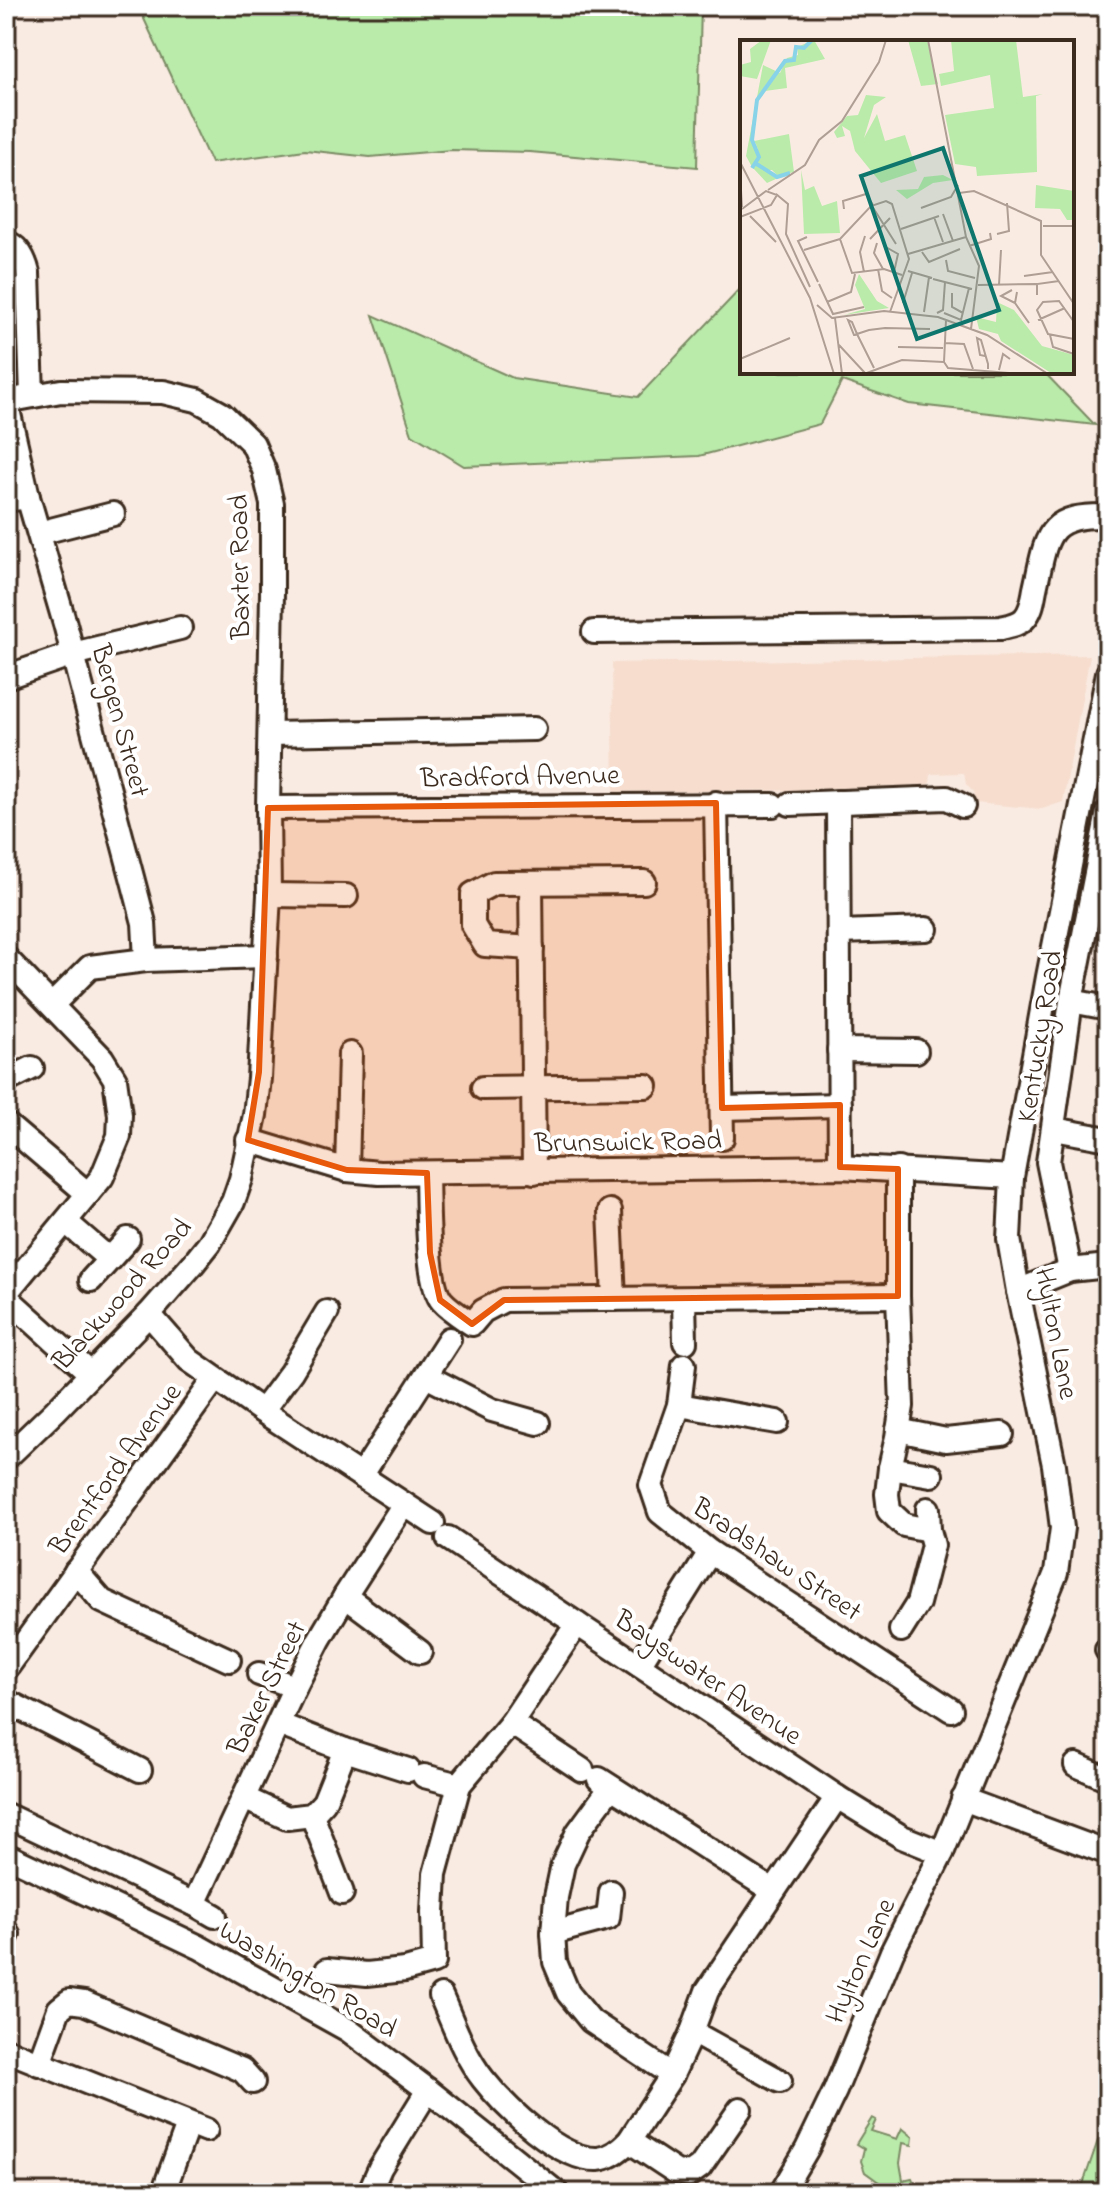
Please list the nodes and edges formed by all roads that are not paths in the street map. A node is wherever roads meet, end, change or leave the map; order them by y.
1 (6, 242) edge
2 (32, 396) junction
3 (6, 401) edge
4 (17, 498) edge
5 (113, 514) dead end
6 (1108, 516) edge
7 (39, 533) junction
8 (180, 628) dead end
9 (594, 632) dead end
10 (73, 654) junction
11 (1108, 673) edge
12 (6, 677) edge
13 (534, 729) dead end
14 (270, 734) junction
15 (838, 802) junction
16 (716, 803) junction
17 (963, 806) dead end
18 (268, 808) junction
19 (1108, 812) edge
20 (644, 882) dead end
21 (531, 883) junction
22 (1102, 883) edge
23 (269, 895) junction
24 (346, 896) dead end
25 (926, 929) dead end
26 (840, 932) junction
27 (532, 948) junction
28 (266, 956) junction
29 (6, 958) edge
30 (146, 960) junction
31 (1071, 1001) junction
32 (52, 1005) junction
33 (1108, 1008) edge
34 (839, 1050) junction
35 (916, 1051) dead end
36 (350, 1054) dead end
37 (32, 1068) dead end
38 (6, 1081) edge
39 (646, 1086) dead end
40 (483, 1088) dead end
41 (534, 1089) junction
42 (840, 1105) junction
43 (722, 1108) junction
44 (6, 1124) edge
45 (1054, 1129) junction
46 (722, 1138) dead end
47 (1108, 1139) edge
48 (248, 1140) junction
49 (840, 1167) junction
50 (898, 1169) junction
51 (347, 1170) junction
52 (534, 1172) junction
53 (427, 1173) junction
54 (1012, 1177) junction
55 (88, 1194) junction
56 (610, 1211) dead end
57 (66, 1222) junction
58 (128, 1239) dead end
59 (109, 1259) junction
60 (1108, 1266) edge
61 (1070, 1270) junction
62 (91, 1280) dead end
63 (1018, 1291) junction
64 (6, 1295) edge
65 (898, 1296) junction
66 (614, 1299) junction
67 (684, 1299) junction
68 (327, 1312) dead end
69 (149, 1314) junction
70 (449, 1339) dead end
71 (685, 1342) dead end
72 (684, 1365) dead end
73 (90, 1373) junction
74 (426, 1376) junction
75 (215, 1379) junction
76 (679, 1405) junction
77 (262, 1411) junction
78 (777, 1422) dead end
79 (538, 1423) dead end
80 (898, 1430) junction
81 (1002, 1434) dead end
82 (6, 1458) edge
83 (890, 1468) junction
84 (931, 1475) dead end
85 (361, 1476) junction
86 (404, 1504) junction
87 (710, 1552) junction
88 (76, 1571) junction
89 (345, 1596) junction
90 (577, 1624) junction
91 (901, 1630) dead end
92 (420, 1652) dead end
93 (229, 1660) dead end
94 (639, 1665) junction
95 (6, 1669) edge
96 (259, 1674) dead end
97 (295, 1687) junction
98 (6, 1701) edge
99 (951, 1710) dead end
100 (511, 1723) junction
101 (278, 1724) junction
102 (345, 1750) junction
103 (1076, 1765) dead end
104 (140, 1770) dead end
105 (597, 1778) junction
106 (1108, 1779) edge
107 (459, 1785) junction
108 (837, 1797) junction
109 (244, 1798) junction
110 (963, 1799) junction
111 (6, 1815) edge
112 (312, 1815) junction
113 (942, 1853) junction
114 (1108, 1853) edge
115 (6, 1855) edge
116 (773, 1891) junction
117 (611, 1892) dead end
118 (342, 1893) dead end
119 (194, 1904) junction
120 (215, 1916) dead end
121 (553, 1933) junction
122 (327, 1970) dead end
123 (441, 1996) dead end
124 (692, 2032) junction
125 (6, 2050) edge
126 (39, 2064) junction
127 (672, 2075) junction
128 (780, 2081) dead end
129 (253, 2082) dead end
130 (428, 2090) junction
131 (740, 2109) dead end
132 (629, 2141) junction
133 (163, 2193) edge
134 (369, 2193) edge
135 (557, 2193) edge
136 (781, 2193) edge

1 - 2 street
2 - 3 street, Baxter Road
2 - 14 street, Baxter Road
3 - 4 street, Bergen Street
4 - 7 street, Bergen Street
5 - 7 street
6 - 9 street
7 - 10 street, Bergen Street
8 - 10 street
10 - 12 street
10 - 30 street, Bergen Street
11 - 54 street, Hylton Lane
13 - 14 street
14 - 18 street, Baxter Road
15 - 16 street, Bradford Avenue
15 - 17 street, Bradford Avenue
15 - 26 street
16 - 18 street, Bradford Avenue
16 - 43 street
18 - 23 street, Baxter Road
19 - 22 street, Kentucky Road
20 - 21 street
21 - 27 street
21 - 27 street
22 - 31 street, Kentucky Road
23 - 24 street
23 - 28 street, Baxter Road
25 - 26 street
26 - 34 street
27 - 41 street
28 - 30 street
28 - 48 street, Blackwood Road
29 - 32 street
30 - 32 street
31 - 33 street
31 - 45 street, Kentucky Road
32 - 55 street
34 - 35 street
34 - 42 street
36 - 51 street
37 - 38 street
39 - 41 street
40 - 41 street
41 - 52 street
42 - 43 street
42 - 49 street
43 - 46 street
44 - 55 street
45 - 47 street
45 - 61 street, Kentucky Road
48 - 51 street, Brunswick Road
48 - 69 street, Blackwood Road
49 - 50 street, Brunswick Road
49 - 52 street, Brunswick Road
50 - 54 street, Brunswick Road
50 - 65 street
51 - 53 street, Brunswick Road
52 - 53 street, Brunswick Road
53 - 66 street
54 - 63 street, Hylton Lane
55 - 57 street
56 - 66 street
57 - 59 street
57 - 64 street
58 - 59 street
59 - 62 street
60 - 61 street
61 - 63 street
63 - 110 street, Hylton Lane
64 - 73 street
65 - 67 street
65 - 80 street
66 - 67 street
67 - 71 street
68 - 77 street
69 - 73 street, Blackwood Road
69 - 75 street, Bayswater Avenue
70 - 74 street
72 - 76 street, Bradshaw Street
73 - 82 street, Blackwood Road
74 - 79 street
74 - 85 street
75 - 77 street, Bayswater Avenue
75 - 88 street, Brentford Avenue
76 - 78 street
76 - 87 street, Bradshaw Street
77 - 85 street, Bayswater Avenue
80 - 81 street
80 - 83 street
83 - 84 street
83 - 91 street
85 - 86 street, Bayswater Avenue
86 - 89 street, Baker Street
86 - 90 street, Bayswater Avenue
87 - 94 street
87 - 99 street, Bradshaw Street
88 - 93 street
88 - 95 street, Brentford Avenue
89 - 92 street
89 - 97 street, Baker Street
90 - 94 street, Bayswater Avenue
90 - 100 street
94 - 108 street, Bayswater Avenue
96 - 97 street
97 - 101 street, Baker Street
98 - 104 street
100 - 105 street
100 - 107 street
101 - 102 street
101 - 109 street, Baker Street
102 - 107 street
102 - 112 street
103 - 106 street
105 - 116 street
105 - 121 street
107 - 122 street
108 - 113 street, Bayswater Avenue
108 - 116 street
109 - 112 street
109 - 119 street, Baker Street
110 - 113 street, Hylton Lane
110 - 114 street
111 - 119 street
112 - 118 street
113 - 136 street, Hylton Lane
115 - 130 street, Washington Road
116 - 124 street
117 - 121 street
119 - 120 street
121 - 127 street
123 - 132 street
124 - 127 street
124 - 128 street
125 - 126 street
126 - 129 street
126 - 133 street
127 - 132 street
130 - 134 street
130 - 135 street, Washington Road
131 - 132 street

